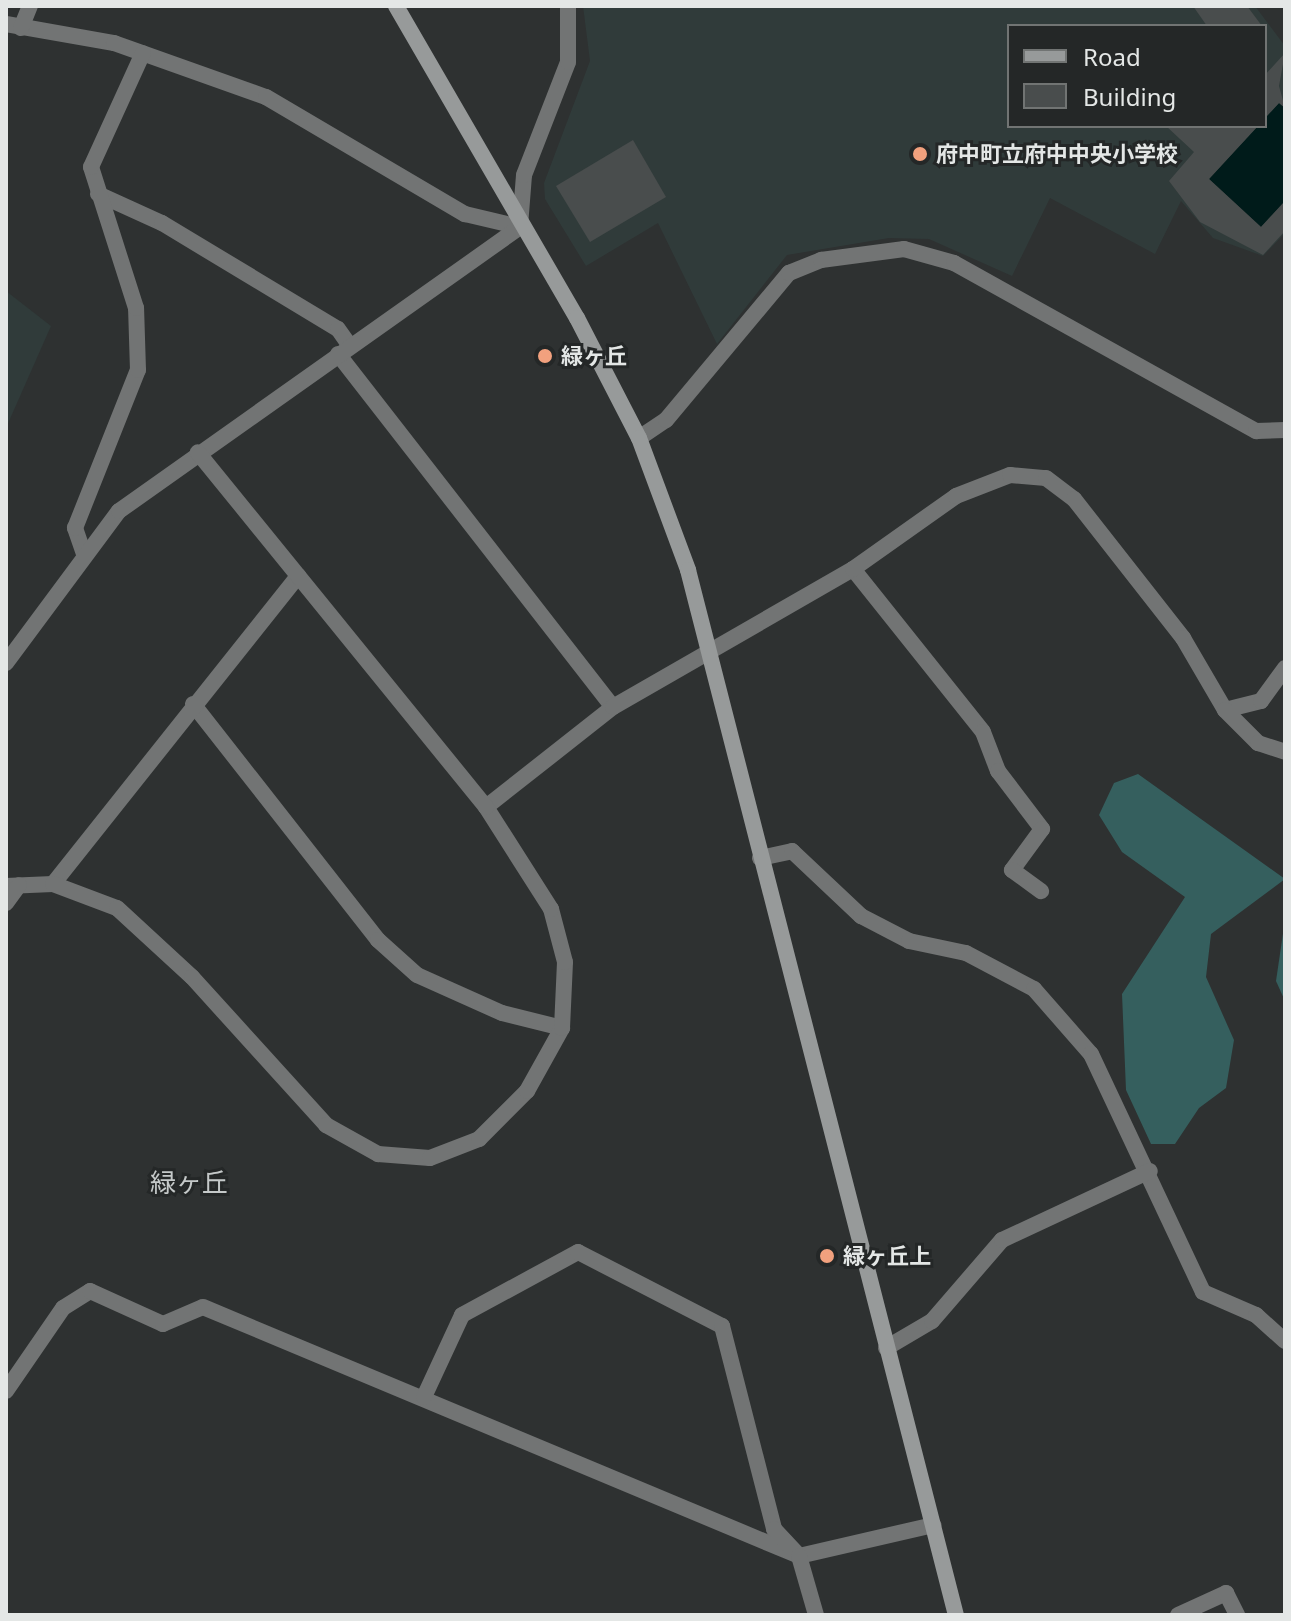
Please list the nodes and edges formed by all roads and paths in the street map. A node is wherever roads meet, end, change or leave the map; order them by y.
1 (30, 6) edge
2 (396, 6) edge
3 (568, 6) edge
4 (13, 26) edge
5 (143, 53) junction
6 (98, 194) junction
7 (520, 227) junction
8 (344, 350) junction
9 (1285, 430) edge
10 (639, 438) junction
11 (198, 452) junction
12 (84, 554) junction
13 (853, 569) junction
14 (298, 576) junction
15 (706, 652) junction
16 (6, 663) edge
17 (1285, 668) edge
18 (193, 704) junction
19 (613, 707) junction
20 (1225, 710) junction
21 (1285, 752) edge
22 (486, 807) junction
23 (760, 858) junction
24 (53, 884) junction
25 (13, 886) edge
26 (1041, 891) dead end
27 (6, 903) edge
28 (562, 1028) junction
29 (1150, 1171) junction
30 (1285, 1341) edge
31 (886, 1348) junction
32 (7, 1388) edge
33 (424, 1397) junction
34 (933, 1525) junction
35 (799, 1556) junction
36 (816, 1615) edge
37 (956, 1615) edge
38 (1178, 1615) edge
39 (1237, 1615) edge

1 - 4 street
2 - 7 street
3 - 7 street
4 - 5 street
5 - 6 street
5 - 7 street
6 - 8 street
6 - 12 street
7 - 8 street
7 - 10 street
8 - 11 street
8 - 19 street
9 - 10 street
10 - 15 street
11 - 12 street
11 - 14 street
12 - 16 street
13 - 15 street
13 - 20 street
13 - 26 street
14 - 18 street
14 - 22 street
15 - 19 street
15 - 23 street
17 - 20 street
18 - 24 street
18 - 28 street
19 - 22 street
20 - 21 street
22 - 28 street
23 - 29 street
23 - 31 street
24 - 25 street
24 - 28 street
25 - 27 street
29 - 30 street
29 - 31 street
31 - 34 street
32 - 33 street
33 - 35 street
33 - 35 street
34 - 35 street
34 - 37 street
35 - 36 street
38 - 39 street

